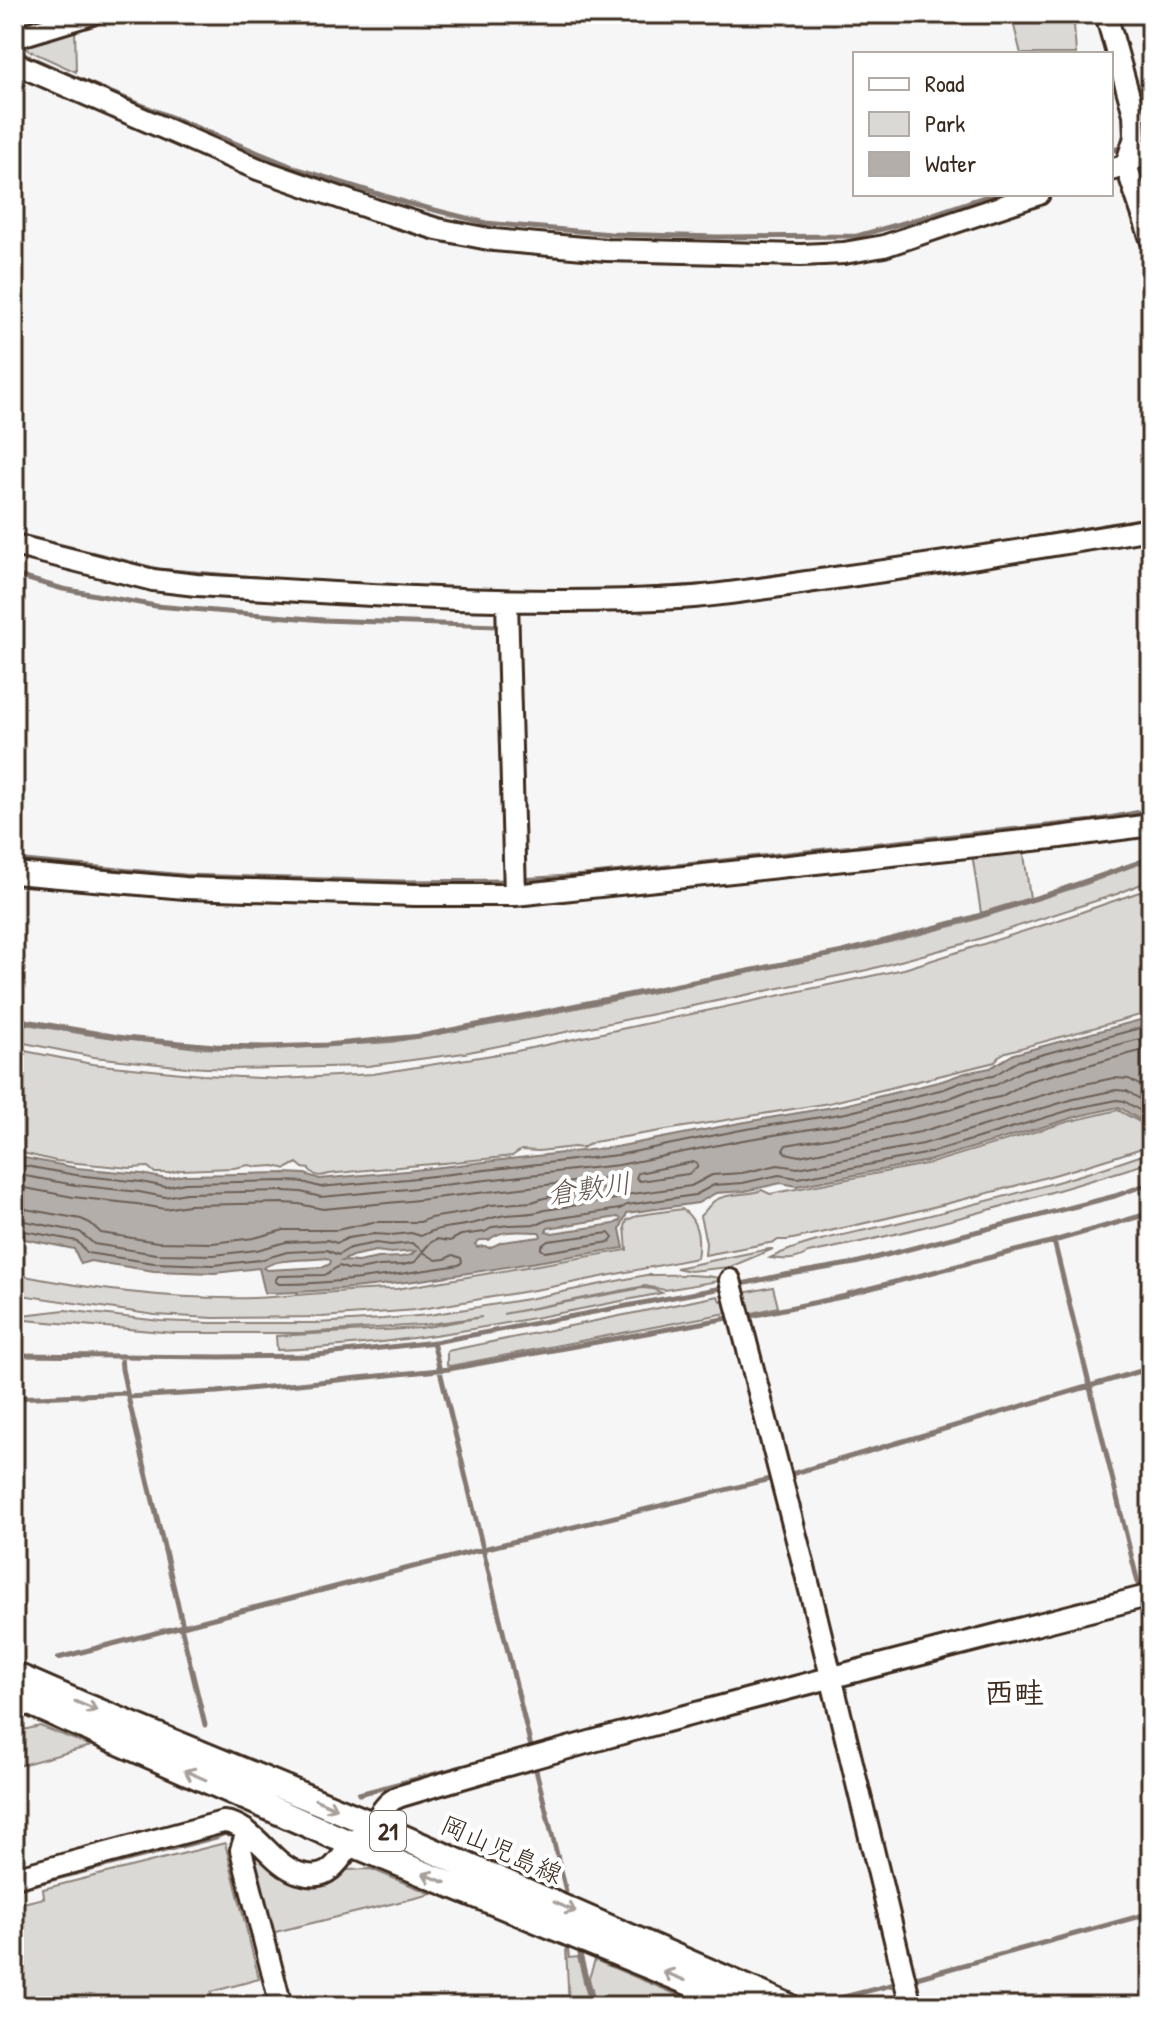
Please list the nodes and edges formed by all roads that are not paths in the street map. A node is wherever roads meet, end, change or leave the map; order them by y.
1 (92, 14) edge
2 (1106, 14) edge
3 (14, 38) edge
4 (14, 63) edge
5 (1151, 148) edge
6 (1119, 167) edge
7 (1033, 196) edge
8 (1151, 239) edge
9 (1151, 529) edge
10 (14, 545) edge
11 (507, 601) junction
12 (1151, 825) edge
13 (14, 873) edge
14 (514, 886) junction
15 (732, 1286) dead end
16 (1151, 1595) edge
17 (829, 1672) junction
18 (14, 1675) edge
19 (14, 1696) edge
20 (372, 1824) junction
21 (247, 1832) junction
22 (352, 1844) junction
23 (14, 1878) edge
24 (281, 2006) edge
25 (746, 2006) edge
26 (788, 2006) edge
27 (911, 2006) edge

1 - 3 street
2 - 6 street
4 - 7 street
5 - 6 street
6 - 8 street
9 - 11 street
10 - 11 street
11 - 14 street
12 - 14 street
13 - 14 street
15 - 17 street
16 - 17 street
17 - 20 street
17 - 27 street
18 -> 20 main road, 岡山児島線 / 21
22 -> 19 main road, 岡山児島線 / 21
20 - 22 street
20 -> 26 main road, 岡山児島線 / 21
21 - 22 street
21 - 23 street
21 - 24 street
25 -> 22 main road, 岡山児島線 / 21

